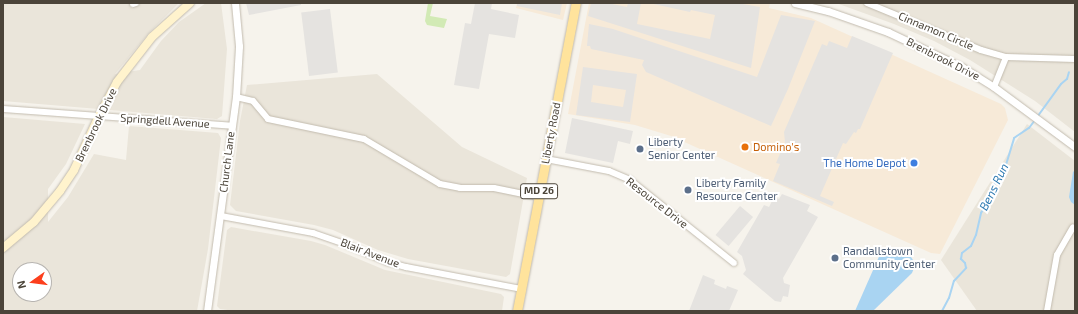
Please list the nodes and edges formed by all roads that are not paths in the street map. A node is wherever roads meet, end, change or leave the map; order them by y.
1 (190, 3) edge
2 (231, 3) edge
3 (235, 3) edge
4 (576, 3) edge
5 (795, 3) edge
6 (867, 3) edge
7 (235, 12) junction
8 (1006, 57) junction
9 (1075, 59) edge
10 (994, 87) junction
11 (236, 97) junction
12 (3, 109) edge
13 (99, 116) junction
14 (232, 126) junction
15 (1075, 147) edge
16 (546, 159) junction
17 (538, 197) junction
18 (221, 216) junction
19 (1073, 227) dead end
20 (3, 248) edge
21 (734, 263) dead end
22 (521, 289) junction
23 (207, 311) edge
24 (517, 311) edge
25 (1047, 311) edge

1 - 13 main road, Brenbrook Drive
2 - 7 street, Church Lane
3 - 7 street, Church Lane
4 - 16 main road, Liberty Road / MD 26
5 - 10 street, Brenbrook Drive
6 - 8 street, Cinnamon Circle
7 - 11 street, Church Lane
8 - 9 street, Cinnamon Circle
8 - 10 street
10 - 15 street, Brenbrook Drive
11 - 14 street, Church Lane
11 - 17 street
12 - 13 street, Springdell Avenue
13 - 14 street, Springdell Avenue
13 - 20 main road, Brenbrook Drive
14 - 18 street, Church Lane
16 - 17 main road, Liberty Road / MD 26
16 - 21 street, Resource Drive
17 - 22 main road, Liberty Road / MD 26
18 - 22 street, Blair Avenue
18 - 23 street, Church Lane
19 - 25 street
22 - 24 main road, Liberty Road / MD 26

